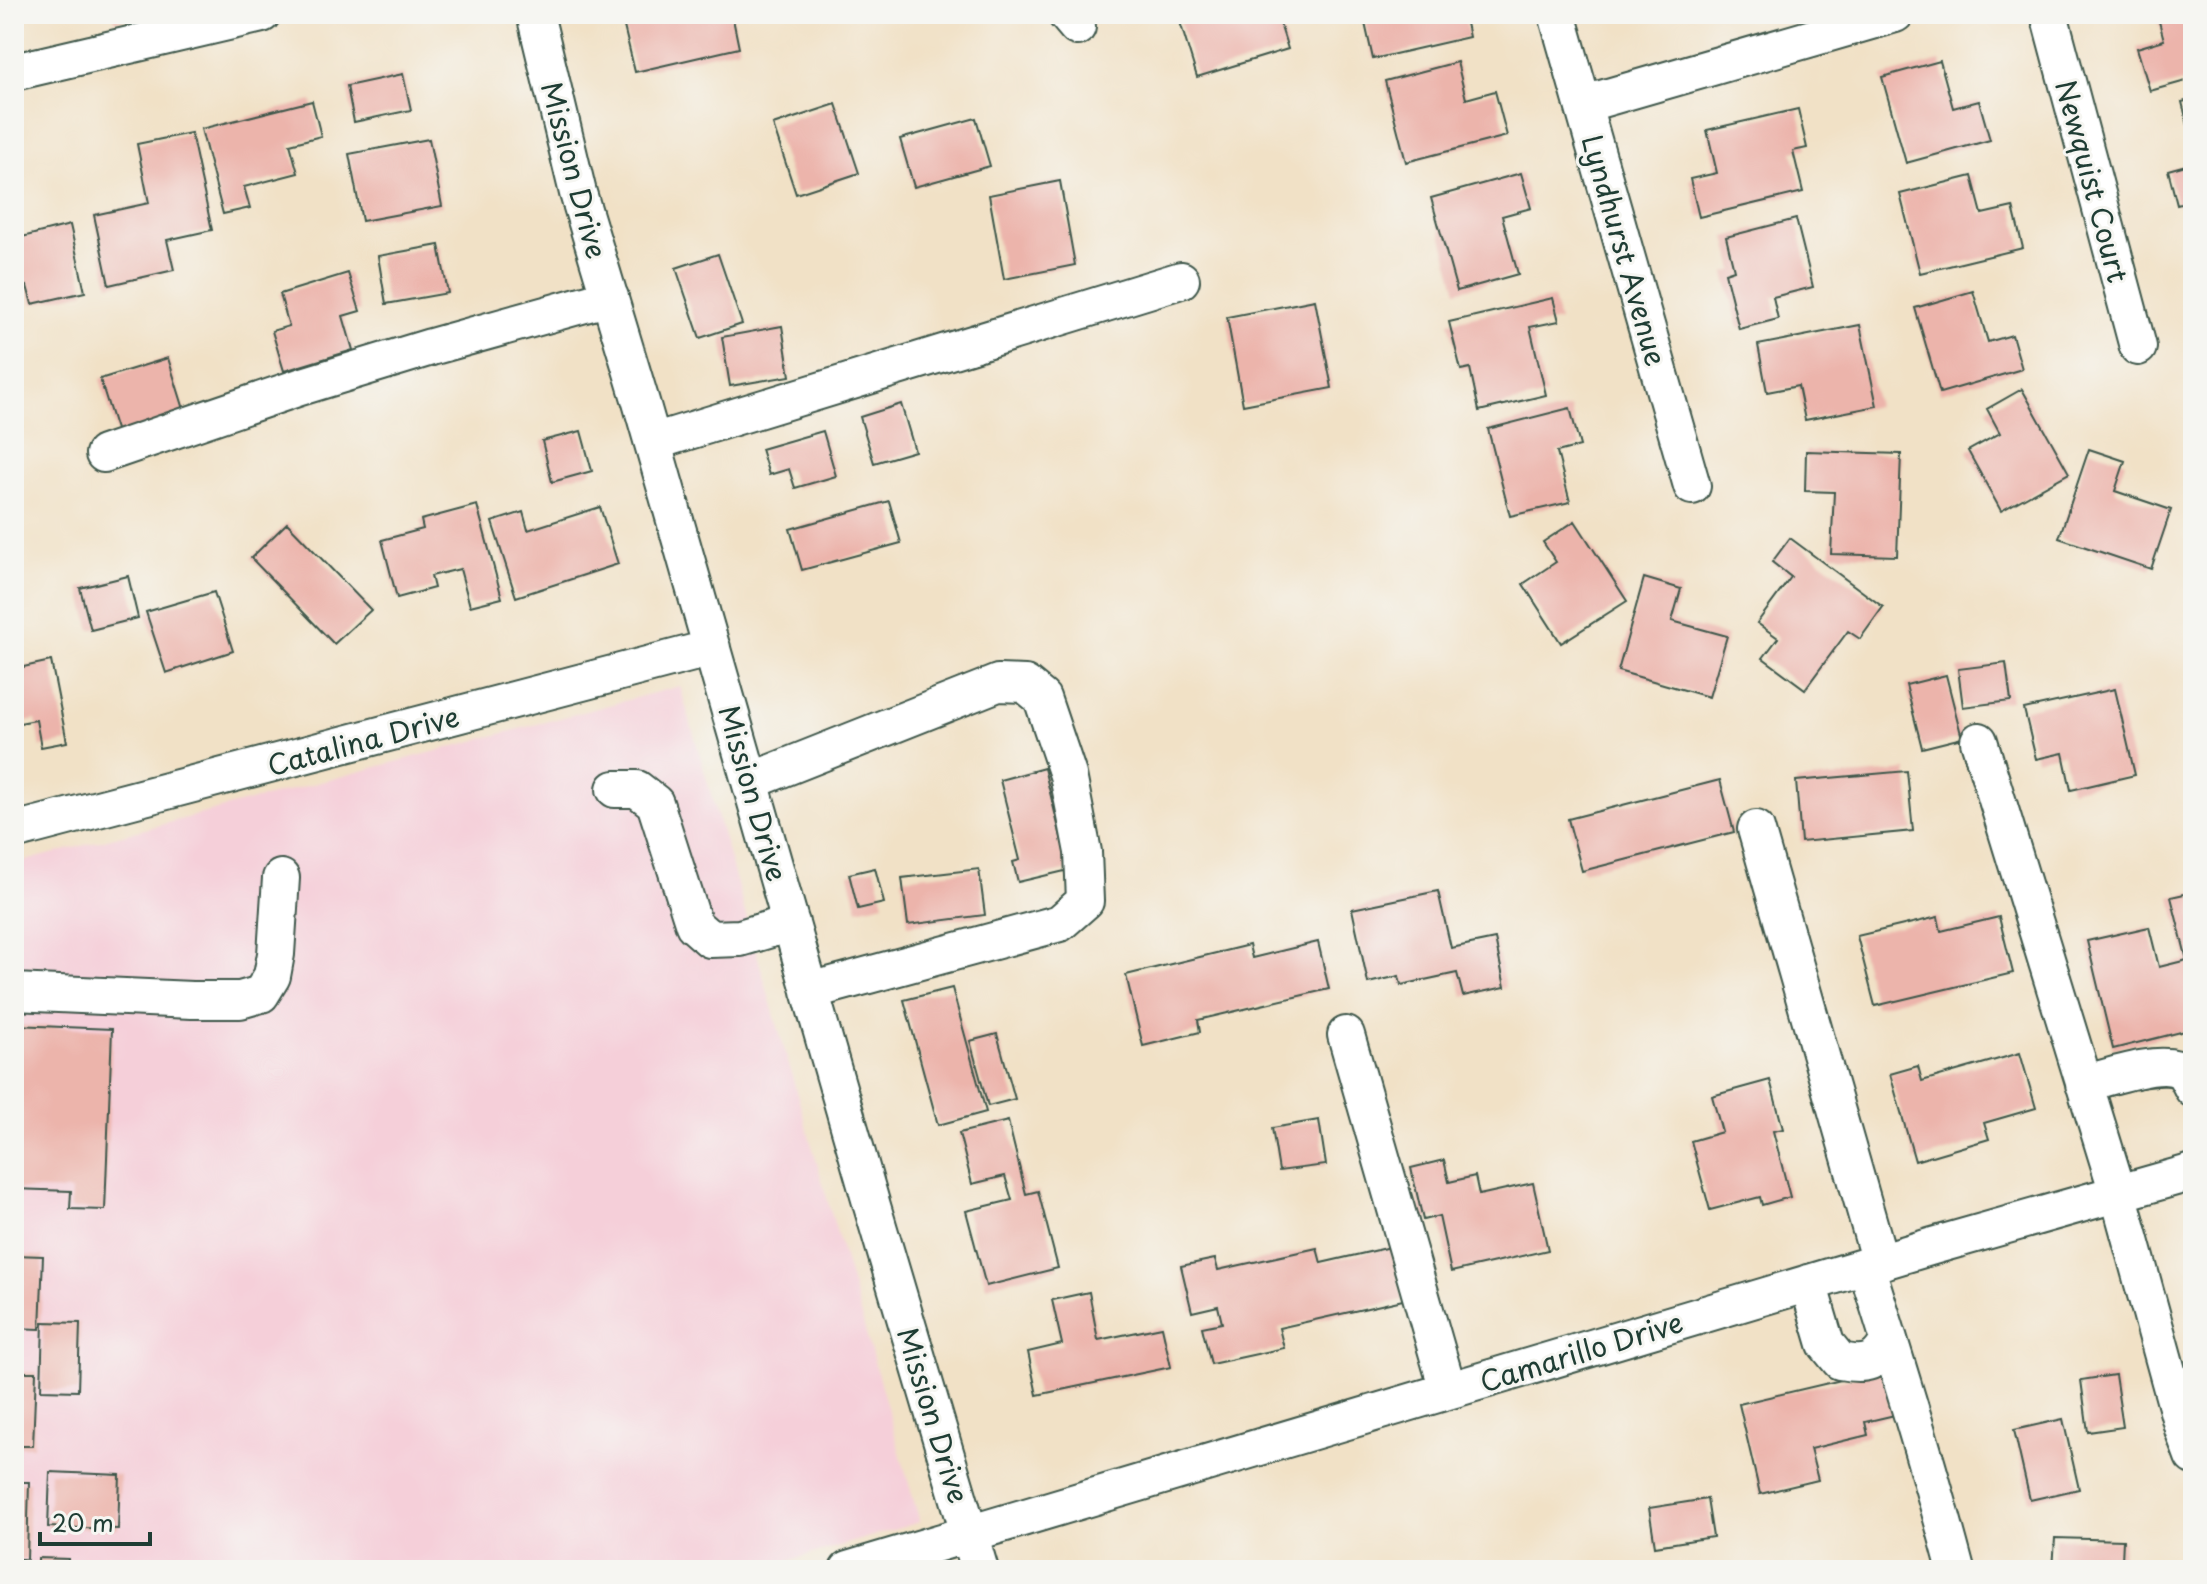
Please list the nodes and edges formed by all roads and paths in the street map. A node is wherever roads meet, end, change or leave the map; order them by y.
1 (262, 14) edge
2 (535, 14) edge
3 (1557, 14) edge
4 (1895, 14) edge
5 (2049, 14) edge
6 (14, 72) edge
7 (1584, 104) junction
8 (1181, 280) dead end
9 (610, 297) junction
10 (2138, 347) dead end
11 (653, 442) junction
12 (104, 454) dead end
13 (1692, 486) dead end
14 (712, 648) junction
15 (1979, 741) dead end
16 (751, 781) junction
17 (615, 789) dead end
18 (1756, 829) dead end
19 (14, 831) edge
20 (281, 878) dead end
21 (791, 923) junction
22 (810, 991) junction
23 (14, 992) edge
24 (1346, 1035) dead end
25 (2084, 1084) junction
26 (2193, 1089) edge
27 (2193, 1172) edge
28 (2118, 1193) junction
29 (1873, 1264) junction
30 (1808, 1283) junction
31 (1889, 1339) junction
32 (1448, 1390) junction
33 (2193, 1456) edge
34 (969, 1532) junction
35 (848, 1570) edge
36 (980, 1570) edge
37 (1956, 1570) edge

1 - 6 street
2 - 9 street, Mission Drive
3 - 7 street, Lyndhurst Avenue
4 - 7 street
5 - 10 street, Newquist Court
7 - 13 street, Lyndhurst Avenue
8 - 11 street
9 - 11 street, Mission Drive
9 - 12 street
11 - 14 street, Mission Drive
14 - 16 street, Mission Drive
14 - 19 street, Catalina Drive
15 - 25 street
16 - 21 street, Mission Drive
16 - 22 street
17 - 21 street
18 - 29 street
20 - 23 street
21 - 22 street, Mission Drive
22 - 34 street, Mission Drive
24 - 32 street
25 - 26 street
25 - 28 street
27 - 28 street, Camarillo Drive
28 - 29 street, Camarillo Drive
28 - 33 street
29 - 30 street, Camarillo Drive
29 - 31 street
30 - 31 street
30 - 32 street, Camarillo Drive
31 - 37 street
32 - 34 street, Camarillo Drive
34 - 35 street, Camarillo Drive
34 - 36 street, Mission Drive

